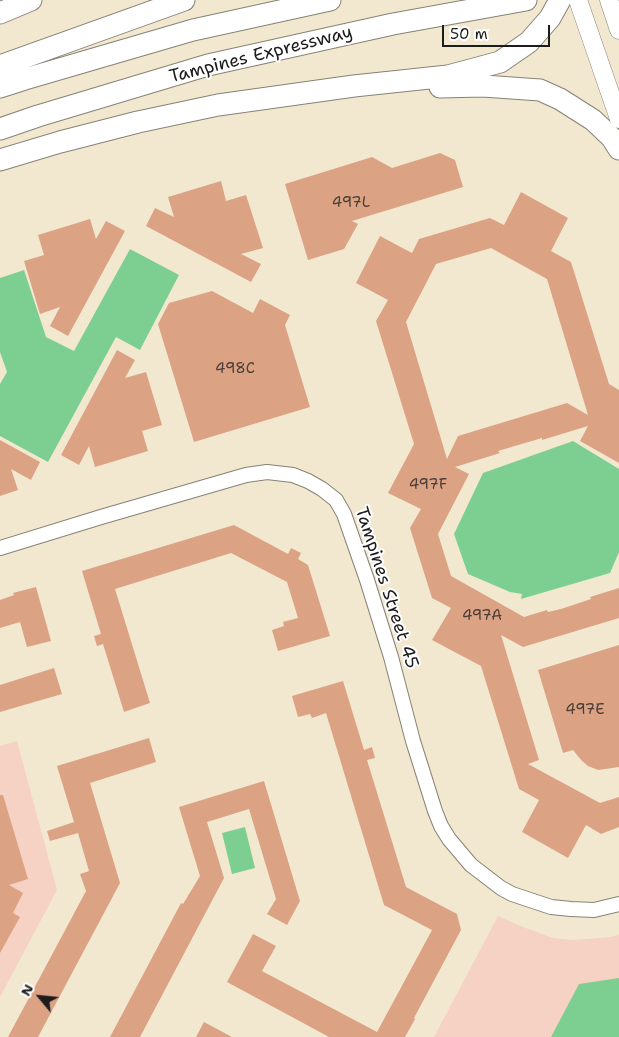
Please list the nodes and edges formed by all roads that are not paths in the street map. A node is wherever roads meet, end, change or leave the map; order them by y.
1 (31, 0) edge
2 (184, 0) edge
3 (330, 0) edge
4 (526, 0) edge
5 (560, 0) edge
6 (578, 0) edge
7 (609, 0) edge
8 (0, 13) edge
9 (619, 30) edge
10 (0, 66) edge
11 (354, 86) junction
12 (0, 87) edge
13 (619, 120) edge
14 (0, 129) edge
15 (619, 149) edge
16 (0, 160) edge
17 (0, 548) edge
18 (619, 904) edge

1 - 8 highway
2 - 10 highway
3 - 12 highway, Tampines Expressway
4 - 14 highway, Tampines Expressway
5 - 11 highway
6 - 13 main road
7 - 9 main road
11 - 15 highway
11 - 16 highway
17 - 18 street, Tampines Street 45

